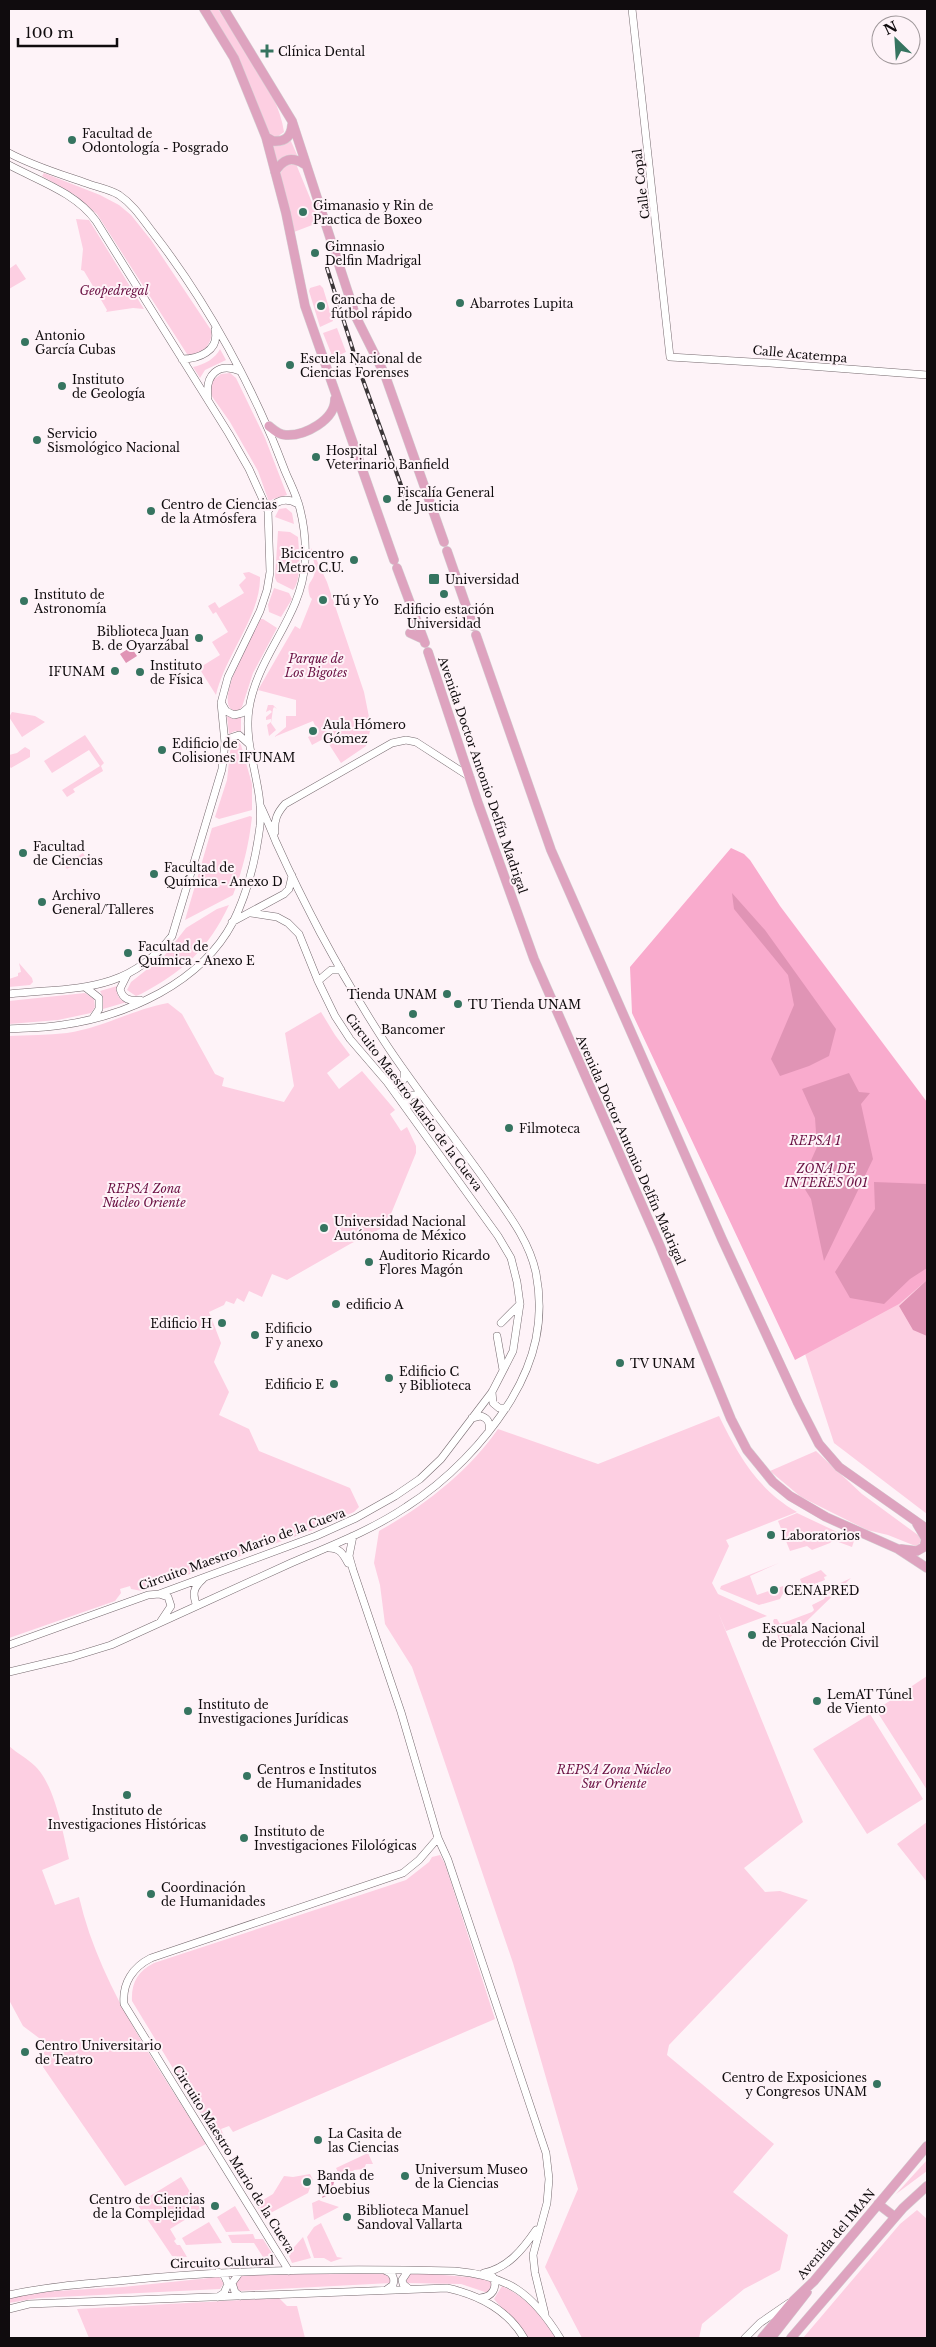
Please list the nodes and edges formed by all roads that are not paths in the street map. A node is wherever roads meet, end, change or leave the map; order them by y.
1 (204, 9) edge
2 (224, 9) edge
3 (632, 9) edge
4 (292, 121) junction
5 (266, 136) junction
6 (9, 153) edge
7 (304, 164) junction
8 (9, 165) edge
9 (40, 166) junction
10 (275, 172) junction
11 (34, 179) junction
12 (214, 327) junction
13 (670, 357) joint
14 (182, 359) junction
15 (240, 371) junction
16 (927, 375) edge
17 (334, 393) junction
18 (208, 398) junction
19 (268, 426) junction
20 (298, 504) junction
21 (268, 511) junction
22 (410, 633) dead end
23 (425, 644) junction
24 (221, 703) junction
25 (249, 707) junction
26 (225, 742) junction
27 (251, 749) junction
28 (470, 777) junction
29 (260, 805) junction
30 (275, 840) junction
31 (292, 875) junction
32 (251, 912) junction
33 (232, 922) junction
34 (341, 970) junction
35 (127, 976) junction
36 (318, 981) junction
37 (85, 987) junction
38 (9, 994) edge
39 (146, 1000) junction
40 (94, 1018) junction
41 (9, 1029) edge
42 (404, 1072) junction
43 (387, 1082) junction
44 (421, 1095) junction
45 (407, 1108) junction
46 (520, 1304) junction
47 (501, 1323) dead end
48 (497, 1336) dead end
49 (503, 1370) junction
50 (492, 1392) junction
51 (506, 1408) junction
52 (472, 1419) junction
53 (489, 1432) junction
54 (915, 1521) junction
55 (927, 1529) edge
56 (353, 1536) junction
57 (326, 1548) junction
58 (898, 1549) junction
59 (927, 1568) edge
60 (352, 1570) junction
61 (206, 1576) junction
62 (159, 1594) junction
63 (197, 1606) junction
64 (159, 1623) junction
65 (9, 1644) edge
66 (9, 1672) edge
67 (438, 1838) junction
68 (429, 1850) junction
69 (448, 1860) junction
70 (927, 2146) edge
71 (927, 2186) edge
72 (878, 2204) junction
73 (895, 2217) junction
74 (540, 2223) junction
75 (290, 2271) junction
76 (386, 2271) junction
77 (408, 2271) junction
78 (218, 2272) junction
79 (240, 2272) junction
80 (483, 2274) junction
81 (493, 2277) junction
82 (814, 2282) junction
83 (409, 2288) junction
84 (386, 2290) junction
85 (9, 2295) edge
86 (240, 2296) junction
87 (215, 2297) junction
88 (480, 2298) junction
89 (794, 2300) junction
90 (9, 2309) edge
91 (545, 2314) junction
92 (524, 2338) edge
93 (560, 2338) edge
94 (745, 2338) edge
95 (762, 2338) edge
96 (771, 2338) edge
97 (791, 2338) edge

1 - 5 main road, Avenida Doctor Antonio Delfín Madrigal
2 - 4 main road
3 - 13 street, Calle Copal
4 - 5 main road
4 - 7 main road
5 - 10 main road, Avenida Doctor Antonio Delfín Madrigal
6 - 9 street
7 - 10 main road
7 - 54 main road
8 - 11 street
9 - 11 street
9 - 12 street
10 - 17 main road, Avenida Doctor Antonio Delfín Madrigal
11 - 14 street
12 - 14 street
12 - 15 street
13 - 16 street, Calle Acatempa
14 - 18 street
15 - 18 street
15 - 19 street
17 - 19 main road
17 - 23 main road, Avenida Doctor Antonio Delfín Madrigal
18 - 21 street
19 - 20 street
20 - 21 street
20 - 25 street
21 - 24 street
22 - 23 main road
23 - 28 main road, Avenida Doctor Antonio Delfín Madrigal
24 - 25 street
24 - 26 street
25 - 27 street
26 - 27 street
26 - 35 street
27 - 29 street
28 - 30 street, Circuito Maestro Mario de la Cueva
28 - 58 main road, Avenida Doctor Antonio Delfín Madrigal
29 - 30 street, Circuito Maestro Mario de la Cueva
29 - 33 street
30 - 31 street, Circuito Maestro Mario de la Cueva
31 - 32 street
31 - 34 street, Circuito Maestro Mario de la Cueva
32 - 33 street
32 - 36 street, Circuito Maestro Mario de la Cueva
33 - 39 street
34 - 36 street
34 - 42 street, Circuito Maestro Mario de la Cueva
35 - 37 street
35 - 39 street
36 - 43 street, Circuito Maestro Mario de la Cueva
37 - 38 street
37 - 40 street
39 - 40 street
40 - 41 street
42 - 43 street
42 - 44 street, Circuito Maestro Mario de la Cueva
43 - 45 street, Circuito Maestro Mario de la Cueva
44 - 45 street
44 - 51 street, Circuito Maestro Mario de la Cueva
45 - 46 street, Circuito Maestro Mario de la Cueva
46 - 47 street
46 - 49 street, Circuito Maestro Mario de la Cueva
48 - 49 street
49 - 50 street, Circuito Maestro Mario de la Cueva
50 - 51 street
50 - 52 street, Circuito Maestro Mario de la Cueva
51 - 53 street, Circuito Maestro Mario de la Cueva
52 - 53 street
52 - 61 street, Circuito Maestro Mario de la Cueva
53 - 56 street, Circuito Maestro Mario de la Cueva
54 - 55 main road
54 - 58 main road
56 - 57 street, Circuito Maestro Mario de la Cueva
56 - 60 street, Circuito Maestro Mario de la Cueva
57 - 60 street, Circuito Maestro Mario de la Cueva
57 - 63 street, Circuito Maestro Mario de la Cueva
58 - 59 main road, Avenida Doctor Antonio Delfín Madrigal
60 - 67 street, Circuito Maestro Mario de la Cueva
61 - 62 street, Circuito Maestro Mario de la Cueva
61 - 63 street
62 - 64 street
62 - 65 street, Circuito Maestro Mario de la Cueva
63 - 64 street, Circuito Maestro Mario de la Cueva
64 - 66 street, Circuito Maestro Mario de la Cueva
67 - 68 street, Circuito Maestro Mario de la Cueva
67 - 69 street
68 - 69 street
68 - 75 street, Circuito Maestro Mario de la Cueva
69 - 74 street
70 - 72 main road, Avenida del IMAN
71 - 73 main road
72 - 73 main road
72 - 82 main road, Avenida del IMAN
73 - 97 main road
74 - 80 street
74 - 91 street
75 - 76 street, Circuito Cultural
75 - 79 street, Circuito Cultural
76 - 77 street, Circuito Cultural
76 - 84 street
77 - 80 street, Circuito Cultural
77 - 83 street
78 - 79 street, Circuito Cultural
78 - 85 street, Circuito Cultural
78 - 87 street
79 - 86 street
80 - 81 street, Circuito Cultural
81 - 88 street
81 - 91 street, Circuito Cultural
82 - 89 main road, Avenida del IMAN
82 - 96 main road
83 - 84 street
83 - 88 street
84 - 86 street
86 - 87 street
87 - 90 street
88 - 92 street
89 - 94 street
89 - 95 main road, Avenida del IMAN
91 - 93 street, Circuito Cultural

